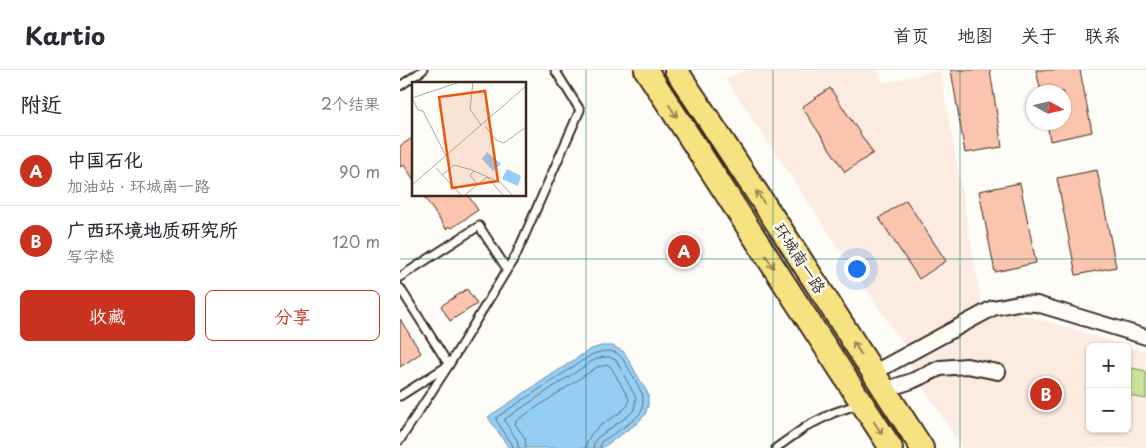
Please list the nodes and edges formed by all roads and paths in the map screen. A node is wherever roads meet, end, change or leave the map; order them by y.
1 (423, 70) edge
2 (555, 70) edge
3 (646, 70) edge
4 (676, 70) edge
5 (400, 86) edge
6 (507, 269) junction
7 (400, 277) edge
8 (400, 288) edge
9 (1146, 337) edge
10 (449, 365) junction
11 (998, 372) dead end
12 (878, 382) junction
13 (400, 396) edge
14 (862, 404) junction
15 (400, 440) edge
16 (776, 448) edge
17 (891, 448) edge
18 (922, 448) edge

1 - 5 lane
2 - 6 lane
3 -> 14 main road, 环城南一路
12 -> 4 main road, 环城南一路
6 - 7 lane
6 - 10 lane
8 - 10 lane
9 - 12 street
10 - 13 lane
10 - 15 lane
11 - 12 street
12 - 18 main road, 环城南一路
14 - 16 lane
14 -> 17 main road, 环城南一路

